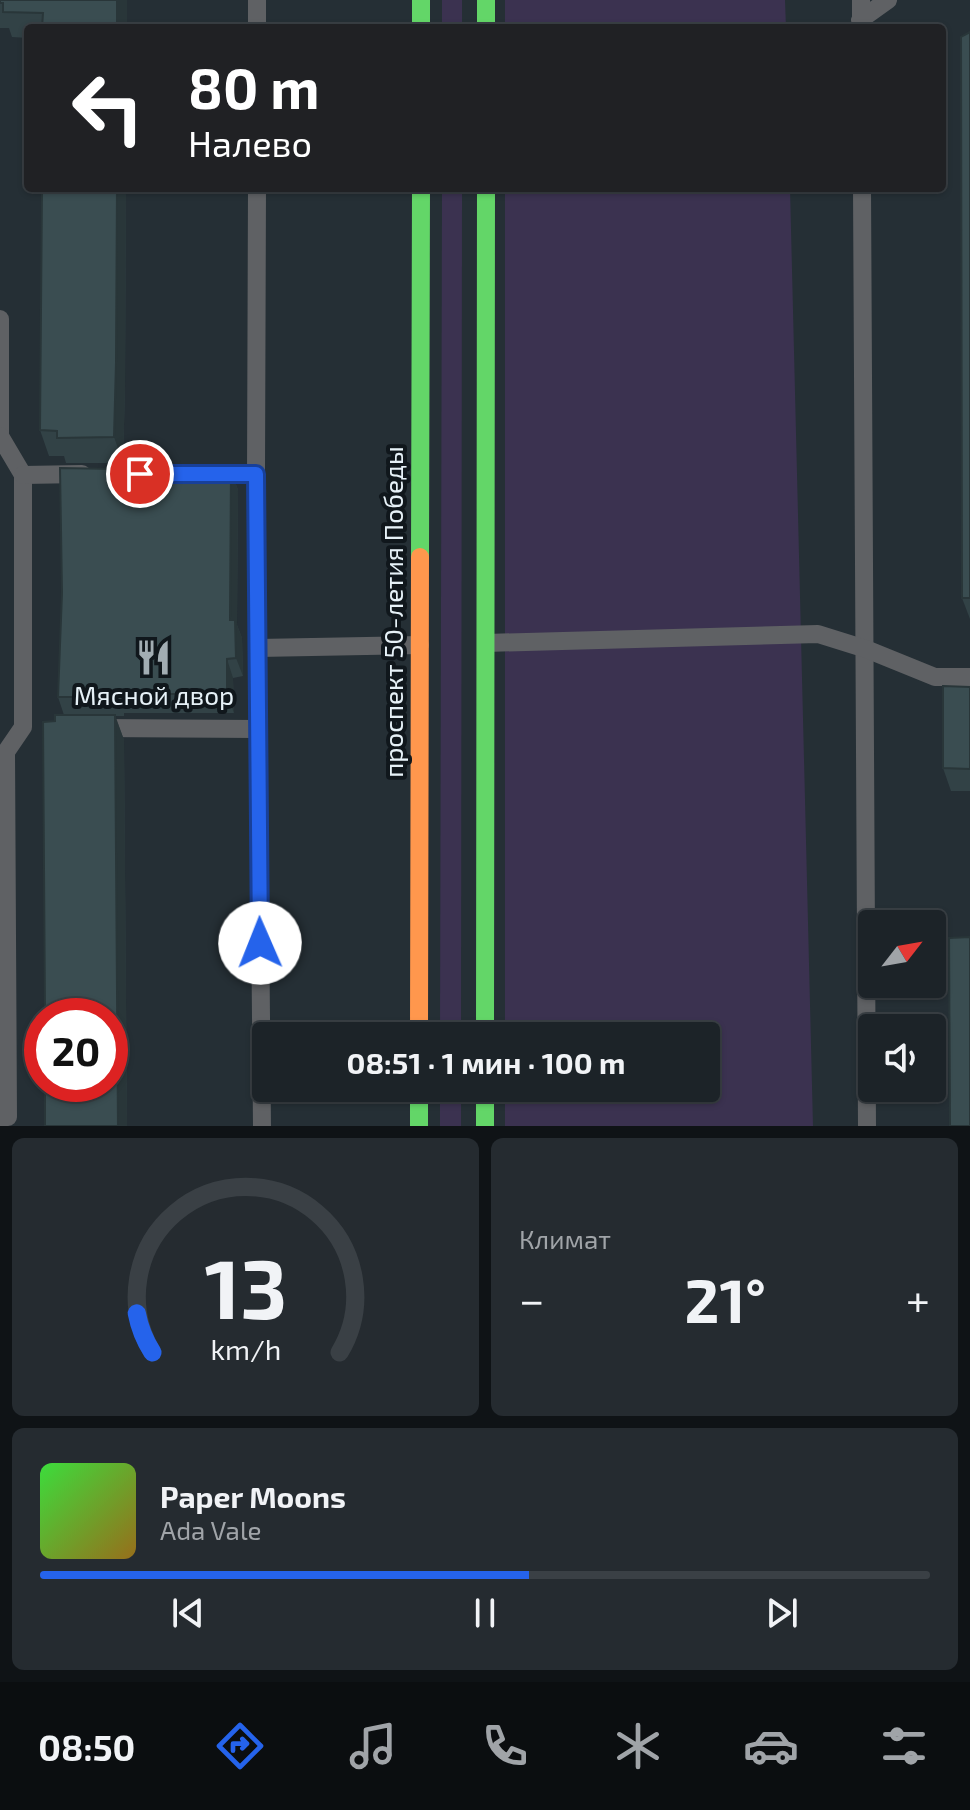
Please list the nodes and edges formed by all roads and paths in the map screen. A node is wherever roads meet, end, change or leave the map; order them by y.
1 (257, 0) edge
2 (421, 0) edge
3 (486, 0) edge
4 (861, 0) edge
5 (888, 0) edge
6 (257, 24) edge
7 (421, 24) edge
8 (486, 24) edge
9 (860, 24) edge
10 (257, 192) edge
11 (421, 192) edge
12 (486, 192) edge
13 (862, 192) edge
14 (0, 319) edge
15 (0, 436) edge
16 (101, 474) edge
17 (23, 475) junction
18 (486, 643) junction
19 (420, 645) junction
20 (258, 648) junction
21 (866, 649) junction
22 (970, 677) edge
23 (86, 728) edge
24 (258, 729) junction
25 (3, 752) edge
26 (419, 1022) edge
27 (485, 1022) edge
28 (419, 1102) edge
29 (485, 1102) edge
30 (0, 1117) edge
31 (262, 1126) edge
32 (419, 1126) edge
33 (485, 1126) edge
34 (867, 1126) edge

1 - 6 lane
2 - 7 main road
3 - 8 main road
4 - 9 lane
5 - 9 lane
10 - 20 lane
11 - 19 main road, проспект 50-летия Победы
12 - 18 main road
13 - 21 lane
14 - 15 lane
15 - 17 lane
16 - 17 lane
17 - 25 lane
18 - 21 lane
18 - 27 main road
19 - 20 lane
19 - 26 main road, проспект 50-летия Победы
20 - 24 lane
21 - 22 lane
21 - 34 lane
23 - 24 lane
24 - 31 lane
25 - 30 lane
28 - 32 main road
29 - 33 main road

